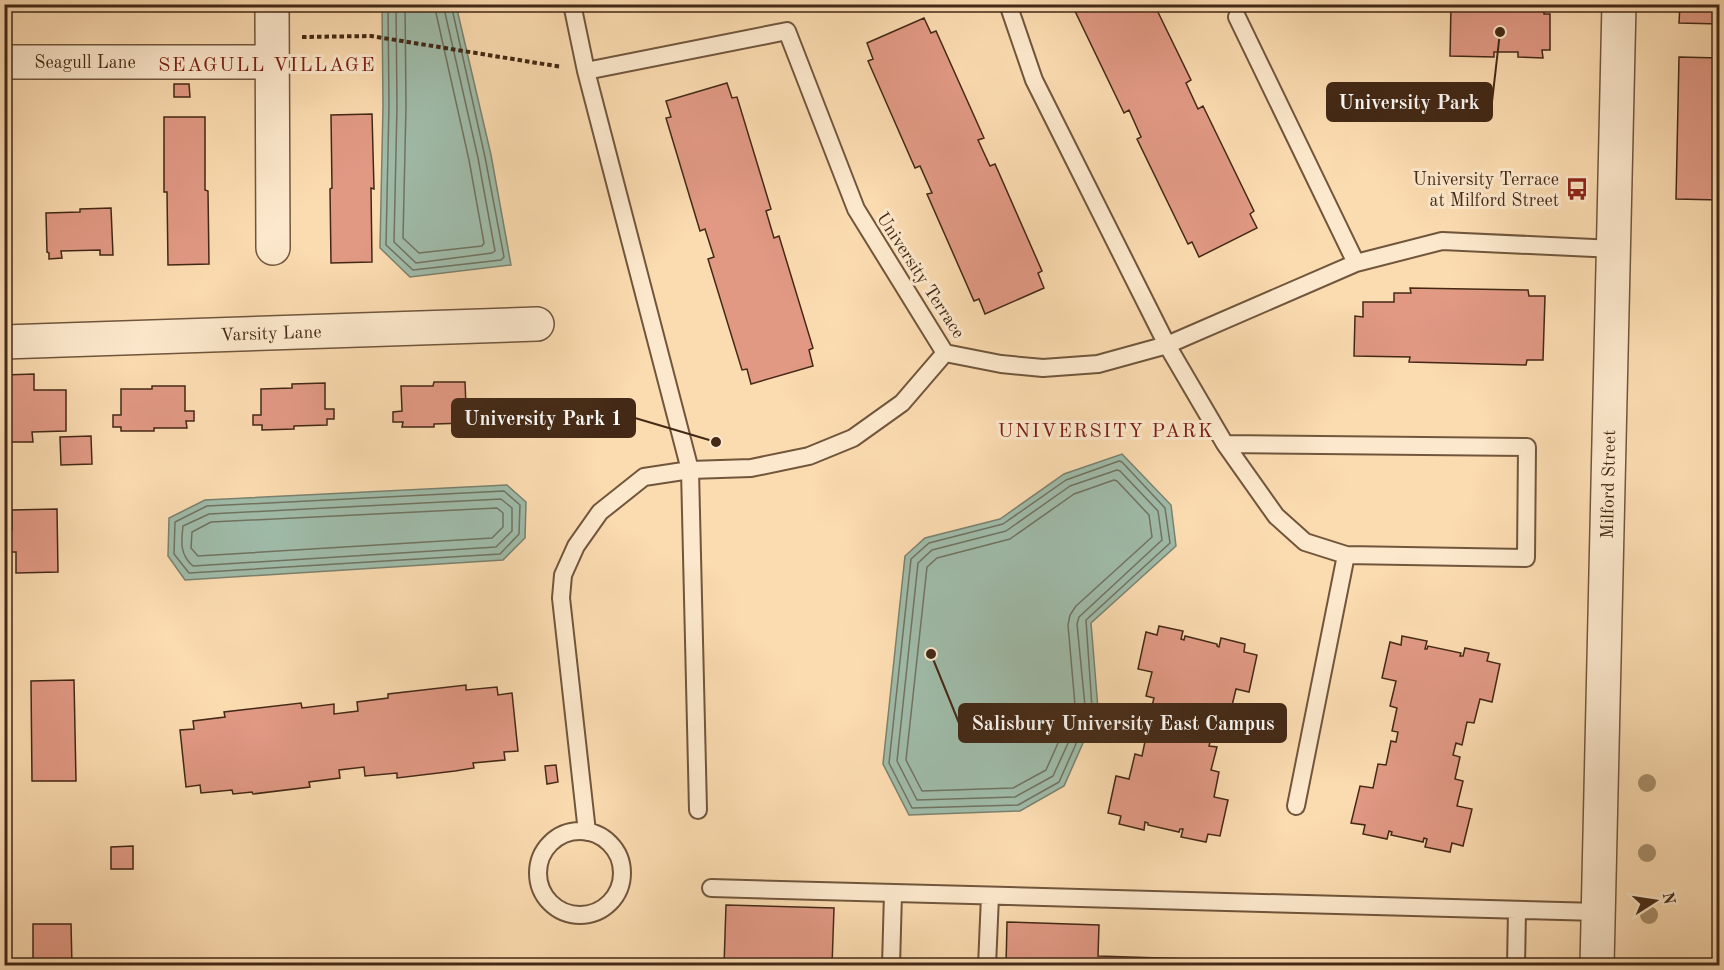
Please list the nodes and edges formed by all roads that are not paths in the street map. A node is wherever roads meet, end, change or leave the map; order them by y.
1 (272, 4) edge
2 (572, 4) edge
3 (1008, 4) edge
4 (1619, 4) edge
5 (1237, 17) dead end
6 (272, 50) junction
7 (4, 62) edge
8 (586, 71) junction
9 (273, 248) dead end
10 (1614, 249) junction
11 (1356, 263) junction
12 (537, 324) dead end
13 (4, 342) edge
14 (1167, 345) junction
15 (945, 354) junction
16 (1225, 444) junction
17 (690, 470) junction
18 (1346, 555) junction
19 (1296, 806) dead end
20 (698, 810) dead end
21 (587, 832) junction
22 (711, 888) dead end
23 (893, 893) junction
24 (990, 896) junction
25 (1517, 910) junction
26 (1598, 912) junction
27 (891, 966) edge
28 (987, 966) edge
29 (1516, 966) edge
30 (1596, 966) edge

1 - 6 street
2 - 8 lane
3 - 14 lane
4 - 10 street, Milford Street
5 - 11 lane
6 - 7 street, Seagull Lane
6 - 9 street
8 - 15 lane, University Terrace
8 - 17 lane
10 - 11 lane, University Terrace
10 - 26 street, Milford Street
11 - 14 lane, University Terrace
12 - 13 street, Varsity Lane
14 - 15 lane, University Terrace
14 - 16 lane
15 - 17 lane
16 - 18 lane
16 - 18 lane
17 - 20 lane
17 - 21 lane
18 - 19 lane
21 - 21 lane
22 - 23 lane
23 - 24 lane
23 - 27 lane
24 - 25 lane
24 - 28 lane
25 - 26 lane
25 - 29 lane
26 - 30 street, Milford Street

